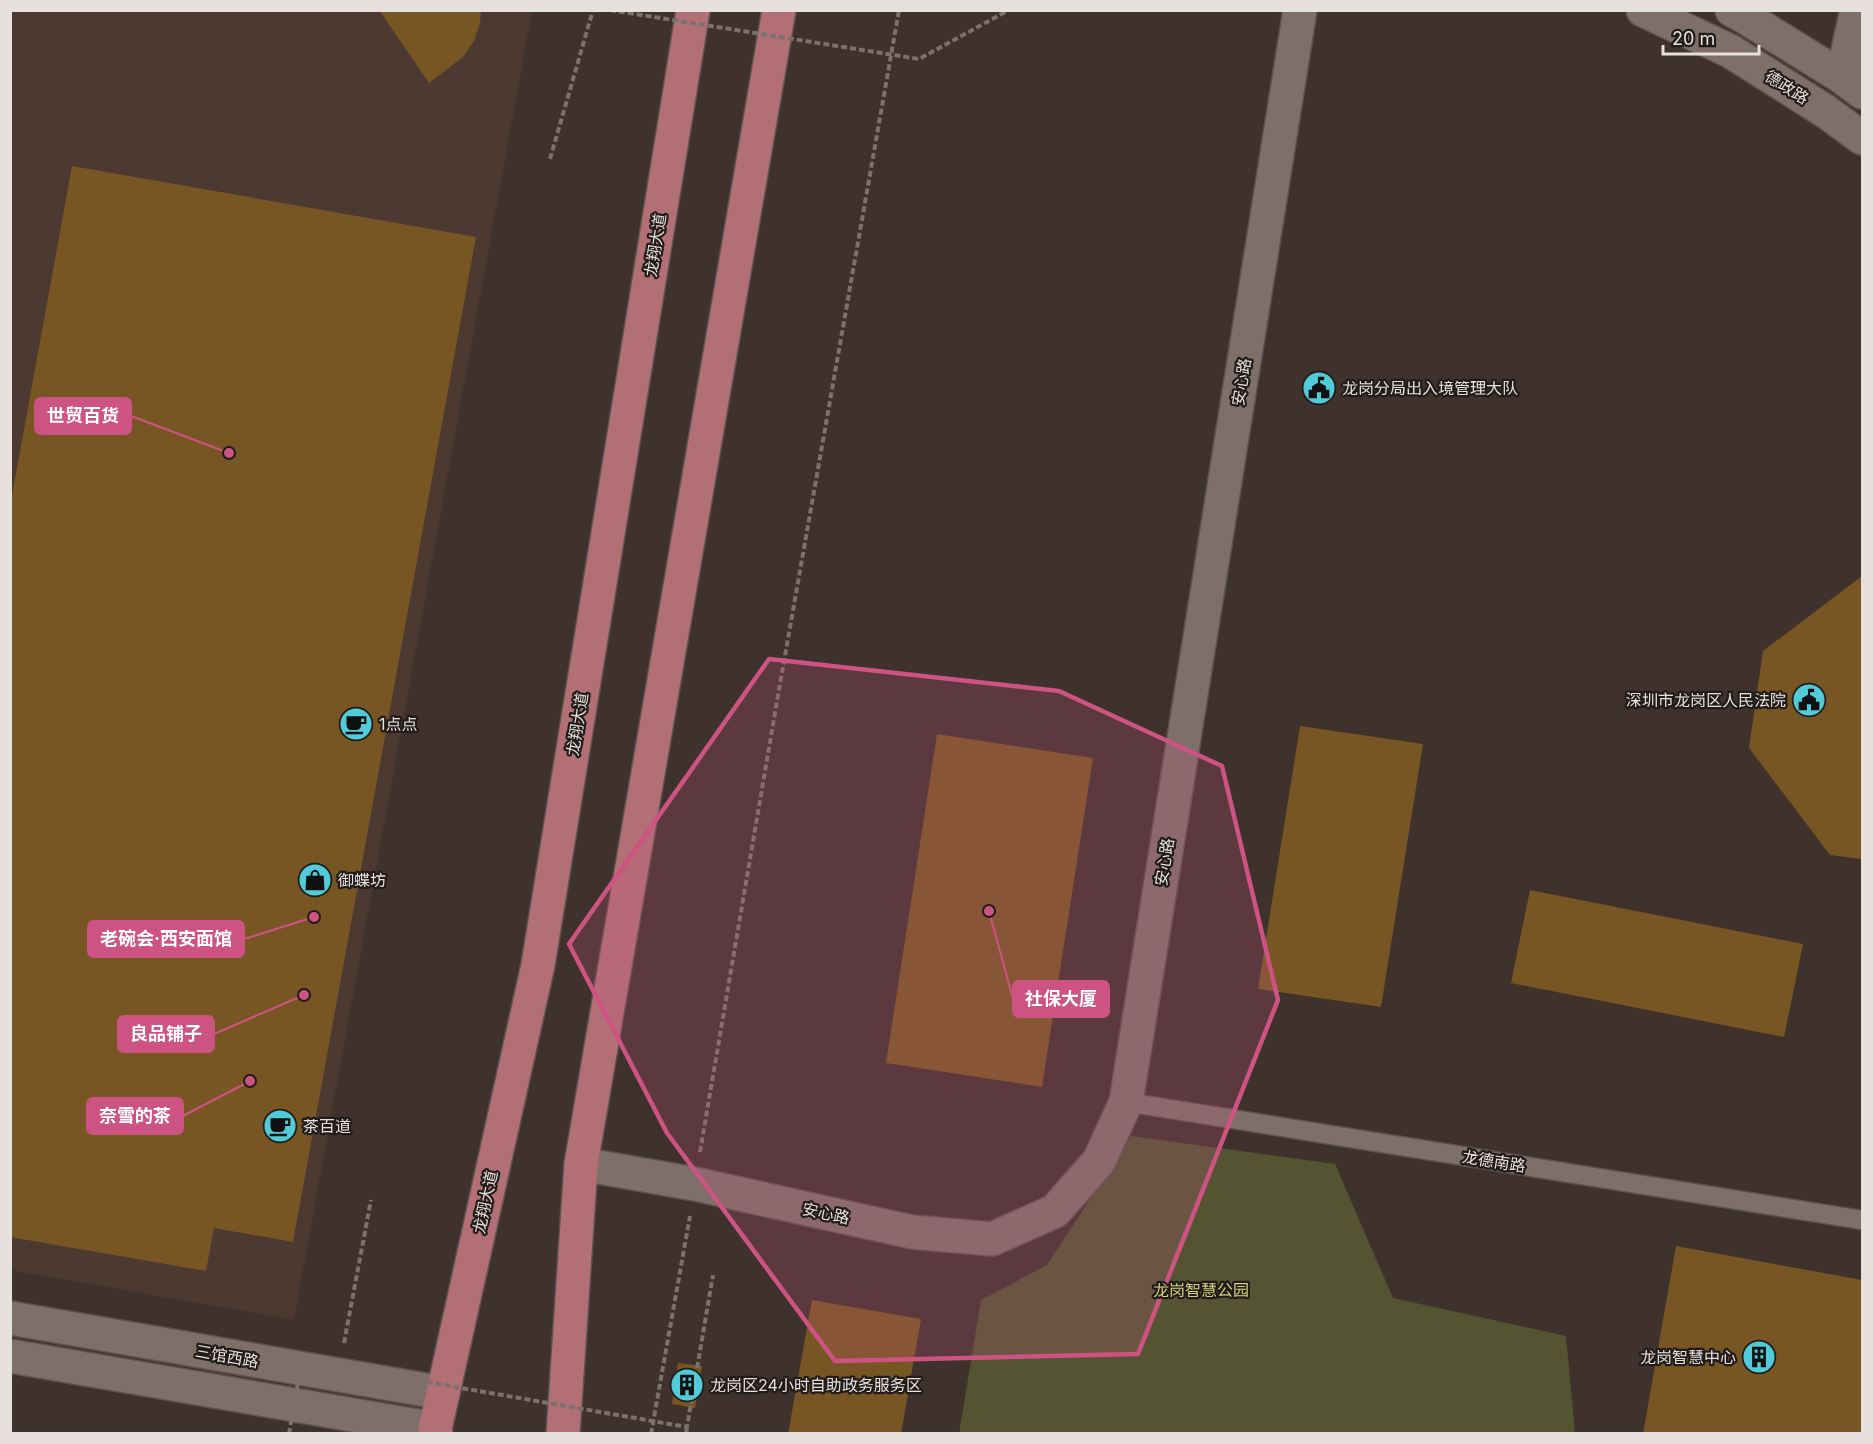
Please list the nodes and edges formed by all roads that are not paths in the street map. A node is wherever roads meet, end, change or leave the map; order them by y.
1 (693, 10) edge
2 (779, 10) edge
3 (1300, 10) edge
4 (1643, 10) edge
5 (1732, 10) edge
6 (1857, 10) edge
7 (1852, 85) edge
8 (1863, 138) edge
9 (1126, 1102) junction
10 (581, 1164) junction
11 (1863, 1220) edge
12 (10, 1318) edge
13 (10, 1356) edge
14 (443, 1392) junction
15 (436, 1431) edge
16 (563, 1434) edge

1 - 14 main road, 龙翔大道
2 - 10 main road
3 - 9 street, 安心路
4 - 8 street, 德政路
5 - 7 street
6 - 7 street
9 - 10 street, 安心路
9 - 11 lane, 龙德南路
10 - 16 main road
12 - 14 street, 三馆西路
13 - 15 street
14 - 15 main road, 龙翔大道

